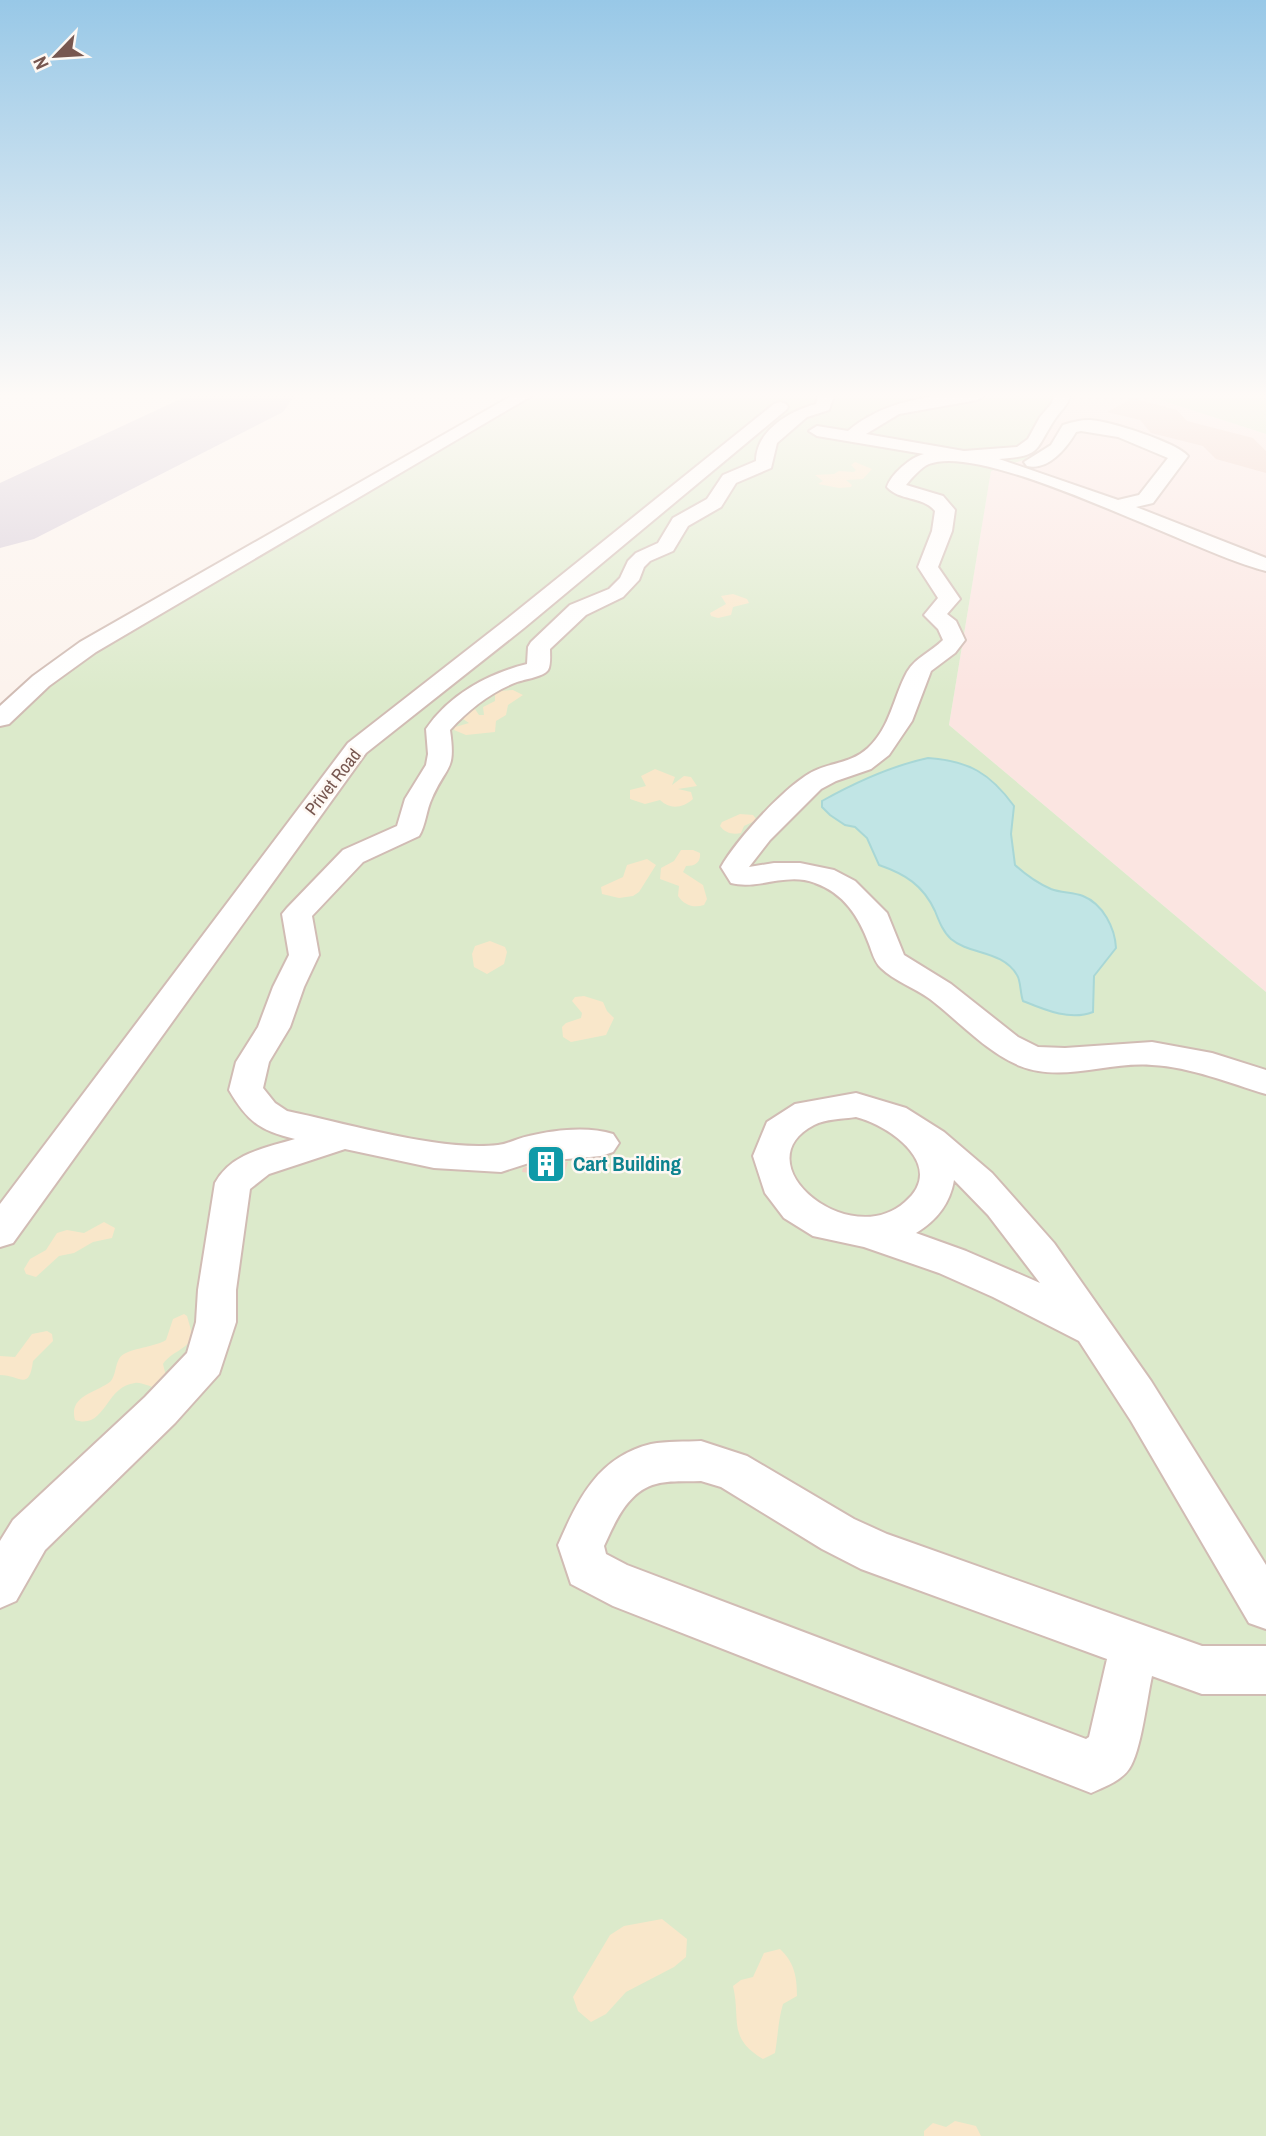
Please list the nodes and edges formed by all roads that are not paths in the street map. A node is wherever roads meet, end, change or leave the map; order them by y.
1 (352, 495) edge
2 (672, 495) edge
3 (719, 495) edge
4 (916, 495) edge
5 (1085, 495) edge
6 (1149, 495) edge
7 (1146, 499) junction
8 (1116, 506) junction
9 (1165, 528) junction
10 (1197, 541) junction
11 (1266, 565) edge
12 (1266, 573) edge
13 (0, 719) edge
14 (1266, 1082) edge
15 (272, 1118) junction
16 (904, 1122) junction
17 (347, 1136) junction
18 (601, 1143) dead end
19 (256, 1164) junction
20 (862, 1232) junction
21 (0, 1233) edge
22 (1095, 1332) junction
23 (0, 1585) edge
24 (1266, 1606) edge
25 (1134, 1645) junction
26 (1266, 1670) edge

1 - 13 street
2 - 21 street, Privet Road
3 - 15 street
4 - 14 street
5 - 8 street
6 - 7 street
7 - 8 street
7 - 9 street
8 - 9 street
9 - 10 street
10 - 11 street
10 - 12 street
15 - 17 street
15 - 19 street
16 - 20 street
16 - 20 street
16 - 22 street
17 - 18 street
17 - 19 street
19 - 23 street
20 - 22 street
22 - 24 street
25 - 25 street
25 - 26 street

